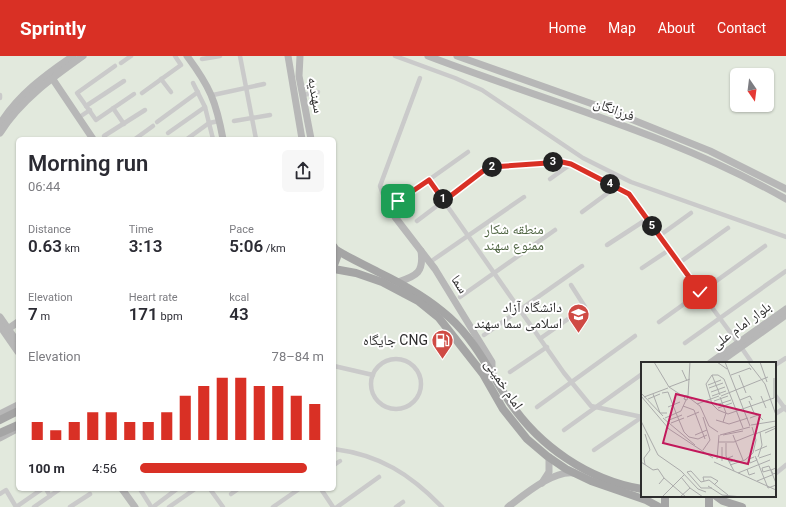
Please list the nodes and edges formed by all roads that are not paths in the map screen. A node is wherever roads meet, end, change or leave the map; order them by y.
1 (73, 56) edge
2 (83, 56) edge
3 (131, 56) edge
4 (175, 56) edge
5 (187, 56) edge
6 (220, 56) edge
7 (240, 56) edge
8 (288, 56) edge
9 (300, 56) edge
10 (395, 56) edge
11 (428, 56) edge
12 (457, 56) edge
13 (202, 59) dead end
14 (122, 63) dead end
15 (115, 66) dead end
16 (50, 75) junction
17 (420, 78) dead end
18 (161, 79) junction
19 (124, 81) dead end
20 (193, 84) dead end
21 (264, 84) dead end
22 (246, 87) junction
23 (171, 92) dead end
24 (198, 92) junction
25 (318, 92) dead end
26 (142, 93) dead end
27 (134, 94) dead end
28 (213, 95) junction
29 (303, 95) junction
30 (205, 107) junction
31 (88, 108) junction
32 (113, 108) junction
33 (145, 110) dead end
34 (270, 115) dead end
35 (78, 118) junction
36 (252, 118) junction
37 (219, 121) junction
38 (234, 121) dead end
39 (157, 122) dead end
40 (209, 123) junction
41 (0, 124) edge
42 (124, 124) junction
43 (153, 126) dead end
44 (0, 133) edge
45 (168, 133) dead end
46 (104, 136) dead end
47 (92, 137) edge
48 (138, 137) edge
49 (190, 137) edge
50 (212, 137) edge
51 (223, 137) edge
52 (256, 137) edge
53 (302, 137) edge
54 (311, 137) edge
55 (468, 152) dead end
56 (571, 164) junction
57 (550, 179) dead end
58 (429, 180) junction
59 (616, 187) junction
60 (786, 189) edge
61 (524, 197) dead end
62 (786, 198) edge
63 (398, 201) dead end
64 (444, 201) junction
65 (582, 212) dead end
66 (691, 213) dead end
67 (395, 216) joint
68 (647, 219) junction
69 (417, 221) dead end
70 (728, 228) dead end
71 (555, 230) dead end
72 (469, 236) junction
73 (659, 236) junction
74 (786, 237) edge
75 (608, 245) dead end
76 (765, 246) dead end
77 (336, 249) edge
78 (421, 250) junction
79 (669, 250) junction
80 (433, 260) dead end
81 (679, 263) junction
82 (582, 266) dead end
83 (642, 268) dead end
84 (336, 269) edge
85 (786, 272) edge
86 (495, 273) junction
87 (398, 282) junction
88 (571, 285) dead end
89 (700, 292) junction
90 (460, 297) dead end
91 (786, 309) edge
92 (520, 310) junction
93 (786, 315) edge
94 (0, 317) edge
95 (720, 319) junction
96 (659, 322) dead end
97 (16, 323) edge
98 (3, 330) edge
99 (484, 335) dead end
100 (635, 336) dead end
101 (541, 338) junction
102 (16, 341) edge
103 (685, 343) dead end
104 (739, 345) junction
105 (546, 347) junction
106 (16, 349) edge
107 (786, 358) edge
108 (712, 362) edge
109 (719, 362) edge
110 (751, 362) edge
111 (776, 364) edge
112 (336, 366) edge
113 (492, 371) junction
114 (510, 372) dead end
115 (373, 375) junction
116 (641, 375) edge
117 (571, 382) junction
118 (776, 396) edge
119 (16, 406) edge
120 (537, 407) dead end
121 (596, 408) junction
122 (785, 408) edge
123 (16, 412) edge
124 (776, 413) edge
125 (0, 414) edge
126 (641, 417) edge
127 (641, 418) edge
128 (0, 420) edge
129 (16, 426) edge
130 (16, 430) edge
131 (564, 430) dead end
132 (0, 433) edge
133 (0, 438) edge
134 (336, 449) edge
135 (594, 450) dead end
136 (549, 457) junction
137 (340, 461) dead end
138 (336, 464) edge
139 (786, 466) edge
140 (574, 473) junction
141 (776, 473) edge
142 (379, 477) dead end
143 (542, 483) junction
144 (641, 489) edge
145 (39, 491) edge
146 (47, 491) edge
147 (57, 491) edge
148 (117, 491) edge
149 (123, 491) edge
150 (141, 491) edge
151 (174, 491) edge
152 (192, 491) edge
153 (211, 491) edge
154 (235, 491) edge
155 (290, 491) edge
156 (296, 491) edge
157 (322, 491) edge
158 (0, 494) edge
159 (90, 494) dead end
160 (231, 494) dead end
161 (292, 494) junction
162 (50, 496) junction
163 (710, 497) edge
164 (717, 497) edge
165 (404, 502) dead end
166 (152, 506) edge
167 (34, 507) edge
168 (70, 507) edge
169 (129, 507) edge
170 (135, 507) edge
171 (170, 507) edge
172 (223, 507) edge
173 (273, 507) edge
174 (333, 507) edge
175 (337, 507) edge
176 (396, 507) edge
177 (442, 507) edge
178 (508, 507) edge
179 (659, 507) edge
180 (709, 507) edge
181 (742, 507) edge

1 - 16 main road
2 - 16 main road
3 - 14 street
4 - 18 street
5 - 28 main road
6 - 13 street
7 - 22 street
8 - 53 main road, سهندیه
9 - 29 main road, سهندیه
10 - 74 street
11 - 62 main road, فرزانگان
12 - 60 main road, فرزانگان
15 - 31 street
16 - 35 main road
16 - 41 main road
16 - 44 main road
17 - 67 street
18 - 23 street
18 - 26 street
19 - 31 street
20 - 24 street
21 - 22 street
22 - 28 street
22 - 36 street
24 - 30 street
24 - 39 street
25 - 29 street
27 - 32 street
28 - 37 main road
29 - 54 main road, سهندیه
30 - 40 street
30 - 45 street
31 - 32 street
31 - 35 street
32 - 42 street
33 - 42 street
34 - 36 street
35 - 47 main road
36 - 38 street
36 - 52 street
37 - 40 street
37 - 51 main road
40 - 49 street
40 - 50 street
42 - 46 street
43 - 48 street
55 - 58 street
56 - 57 street
56 - 59 street
56 - 64 street
58 - 63 street
58 - 64 street
59 - 65 street
59 - 68 street
61 - 72 street
64 - 69 street
64 - 72 street
66 - 73 street
67 - 78 main road, سما
68 - 73 street
68 - 75 street
70 - 81 street
71 - 86 street
72 - 80 street
72 - 86 street
73 - 79 street
76 - 89 street
77 - 87 main road, امام خمینی
78 - 87 main road
78 - 113 main road, سما
79 - 81 street
79 - 83 street
81 - 89 street
82 - 92 street
84 - 136 main road, امام خمینی
85 - 95 street
86 - 90 street
86 - 92 street
87 - 113 main road, امام خمینی
88 - 101 street
89 - 95 street
89 - 96 street
91 - 104 main road, بلوار امام علی
92 - 99 street
92 - 101 street
93 - 104 main road, بلوار امام علی
94 - 98 main road
95 - 103 street
95 - 104 street
97 - 98 main road
98 - 102 main road
98 - 106 main road
100 - 117 street
101 - 105 street
104 - 108 main road, بلوار امام علی
104 - 109 main road, بلوار امام علی
104 - 110 street
105 - 114 street
105 - 117 street
107 - 111 street
112 - 115 street
113 - 144 main road, امام خمینی
115 - 115 street
116 - 121 street
117 - 120 street
117 - 121 street
118 - 122 street
119 - 125 main road
121 - 126 street
121 - 131 street
122 - 124 street
123 - 128 main road
127 - 135 street
129 - 132 main road
130 - 133 main road
134 - 177 street
136 - 140 main road, امام خمینی
136 - 143 main road
137 - 138 street
139 - 141 street
140 - 143 main road
140 - 179 main road, امام خمینی
142 - 175 street
143 - 178 main road
145 - 158 street
146 - 162 street
147 - 162 street
148 - 169 main road
149 - 170 main road
150 - 166 street
151 - 166 street
152 - 171 street
153 - 172 street
154 - 160 street
155 - 161 street
156 - 161 street
157 - 174 street
159 - 168 street
161 - 173 street
162 - 167 street
163 - 180 main road
164 - 181 main road
165 - 176 street

